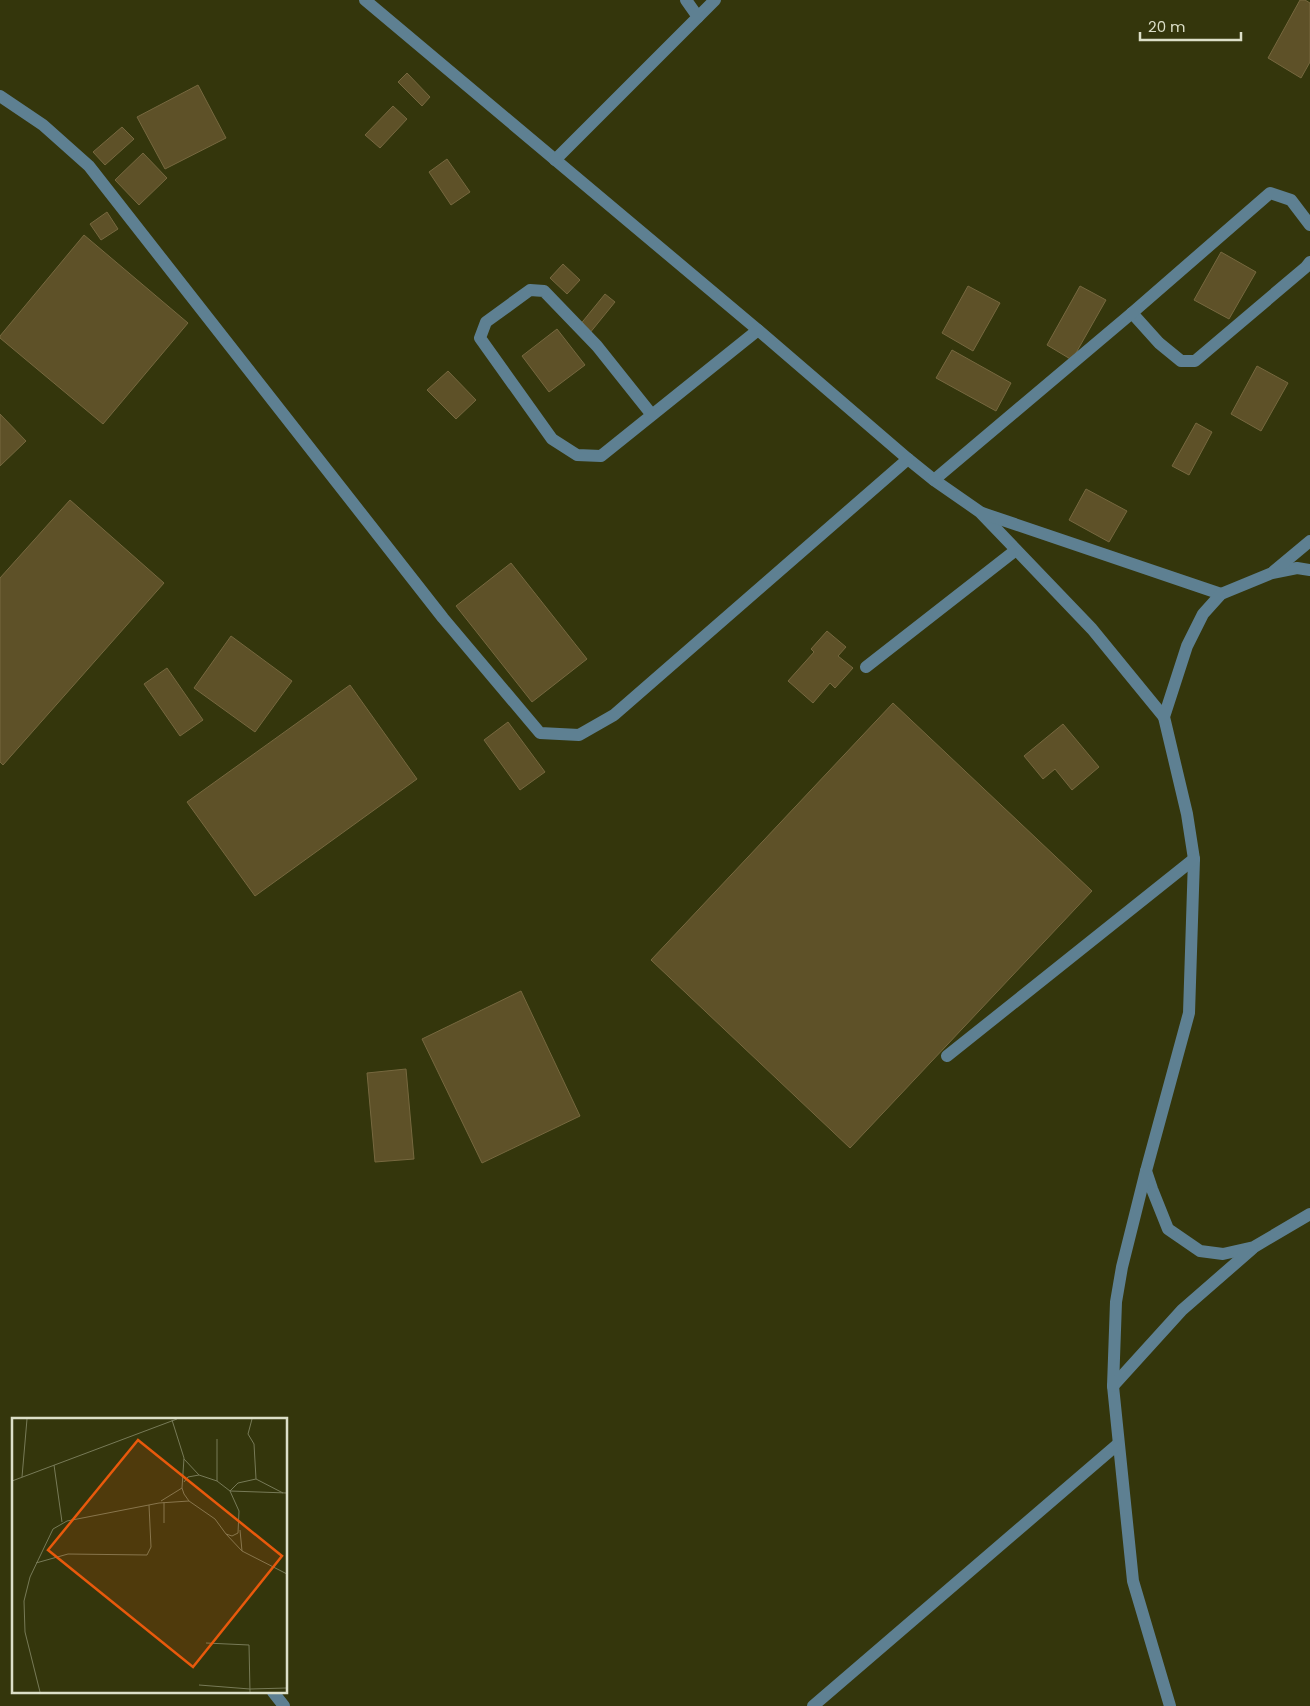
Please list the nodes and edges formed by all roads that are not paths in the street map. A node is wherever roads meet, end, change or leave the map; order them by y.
1 (365, 0) edge
2 (686, 0) edge
3 (715, 0) edge
4 (698, 17) junction
5 (0, 96) edge
6 (555, 160) junction
7 (1310, 225) edge
8 (1310, 262) edge
9 (1132, 313) junction
10 (758, 330) junction
11 (652, 415) junction
12 (908, 459) junction
13 (934, 480) junction
14 (980, 512) junction
15 (1310, 541) edge
16 (1016, 550) junction
17 (1310, 570) edge
18 (1272, 573) junction
19 (1221, 594) junction
20 (866, 667) dead end
21 (1164, 717) junction
22 (1194, 859) junction
23 (947, 1056) dead end
24 (1146, 1171) junction
25 (1310, 1214) edge
26 (1254, 1248) junction
27 (1113, 1386) junction
28 (1118, 1444) junction
29 (275, 1694) edge
30 (284, 1706) edge
31 (813, 1706) edge
32 (1170, 1706) edge

1 - 6 street
2 - 4 street
3 - 4 street
4 - 6 street
5 - 12 street
6 - 10 street
7 - 9 street
8 - 9 street
9 - 13 street
10 - 11 street
10 - 12 street
11 - 11 street
12 - 13 street
13 - 14 street
14 - 16 street
14 - 19 street
15 - 18 street
16 - 20 street
16 - 21 street
17 - 18 street
18 - 19 street
19 - 21 street
21 - 22 street
22 - 23 street
22 - 24 street
24 - 26 street
24 - 27 street
25 - 26 street
26 - 27 street
27 - 28 street
28 - 31 street
28 - 32 street
29 - 30 street

